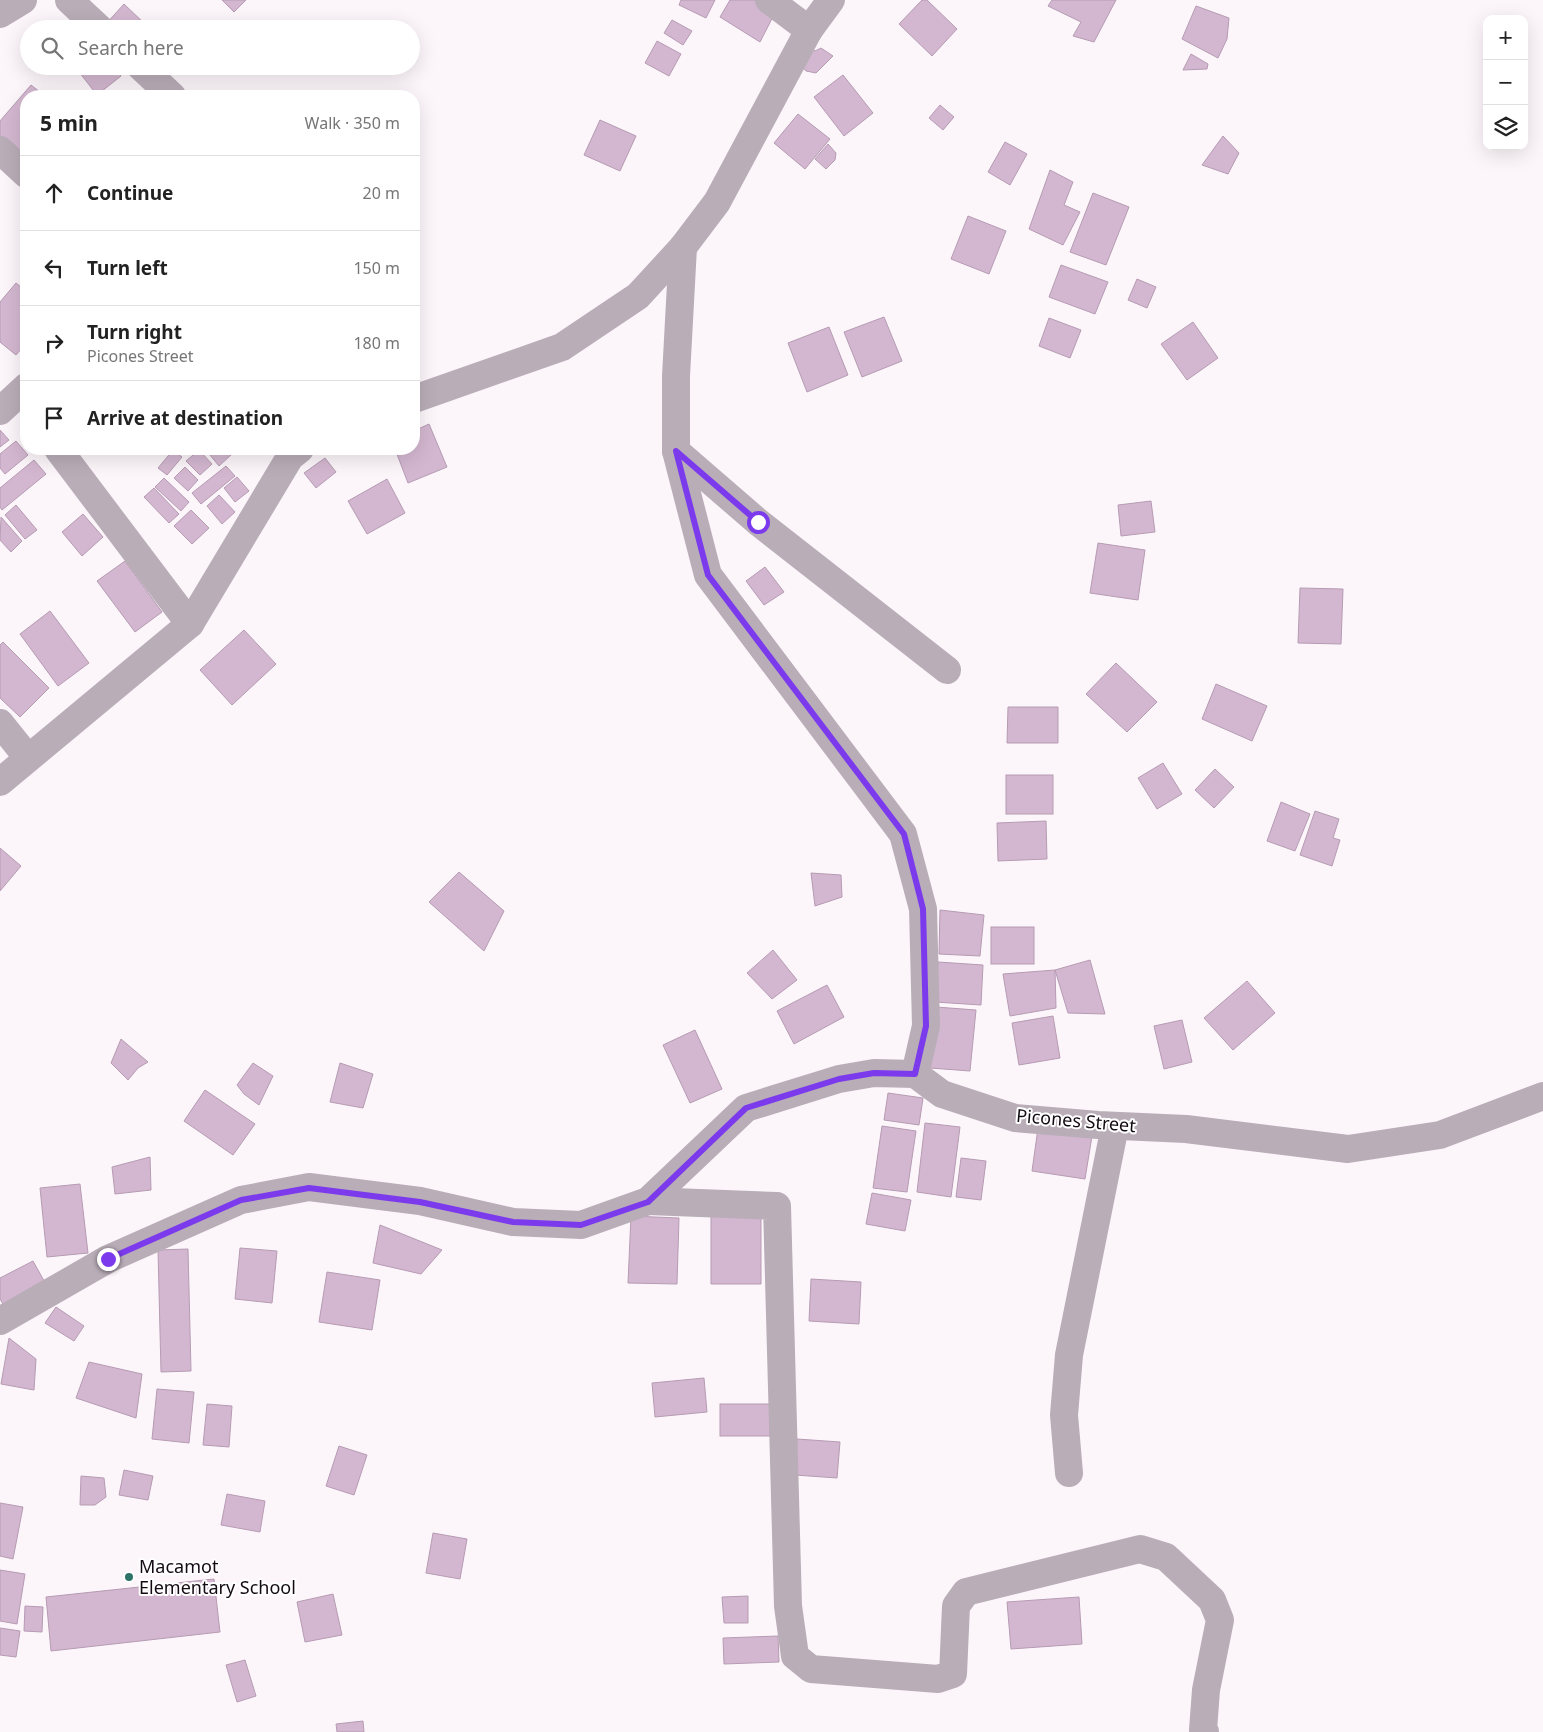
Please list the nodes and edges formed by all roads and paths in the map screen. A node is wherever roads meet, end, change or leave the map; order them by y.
1 (23, 0) edge
2 (69, 0) edge
3 (770, 0) edge
4 (831, 0) edge
5 (0, 14) edge
6 (90, 20) edge
7 (809, 30) junction
8 (150, 75) edge
9 (166, 90) edge
10 (0, 150) edge
11 (20, 168) edge
12 (683, 247) junction
13 (420, 397) edge
14 (676, 451) junction
15 (63, 455) edge
16 (292, 455) edge
17 (190, 624) junction
18 (947, 670) dead end
19 (0, 723) edge
20 (28, 758) junction
21 (0, 782) edge
22 (915, 1074) junction
23 (1543, 1096) edge
24 (1115, 1126) junction
25 (648, 1202) junction
26 (0, 1321) edge
27 (1069, 1473) dead end
28 (1205, 1732) edge

1 - 5 street
2 - 6 street
3 - 7 street
4 - 7 street
7 - 12 street
8 - 9 street
10 - 11 street
12 - 13 street
12 - 14 street
14 - 18 street
14 - 22 street
15 - 17 street
16 - 17 street
17 - 20 street
19 - 20 street
20 - 21 street
22 - 24 street, Picones Street
22 - 25 street
23 - 24 street, Picones Street
24 - 27 street
25 - 26 street
25 - 28 street

